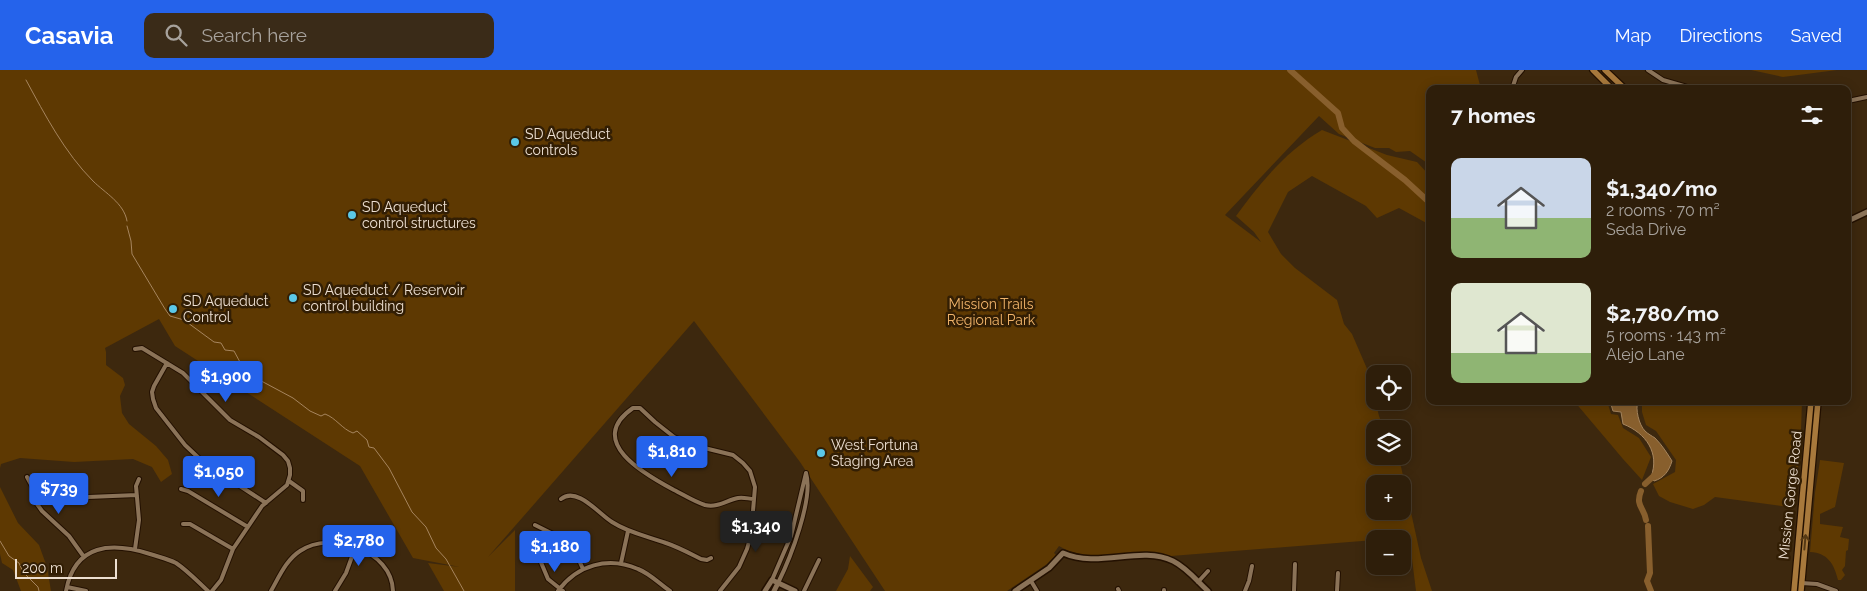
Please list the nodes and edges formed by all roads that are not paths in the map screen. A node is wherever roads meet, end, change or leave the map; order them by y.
1 (1522, 70) edge
2 (1593, 70) edge
3 (1605, 70) edge
4 (1648, 70) edge
5 (1513, 85) edge
6 (1608, 85) edge
7 (1621, 85) edge
8 (1680, 85) edge
9 (1867, 97) edge
10 (1851, 100) edge
11 (1867, 212) edge
12 (1851, 220) edge
13 (135, 349) dead end
14 (167, 363) junction
15 (1811, 405) edge
16 (1818, 405) edge
17 (26, 478) dead end
18 (139, 479) dead end
19 (289, 481) junction
20 (181, 489) dead end
21 (137, 494) junction
22 (561, 499) dead end
23 (754, 499) junction
24 (303, 500) dead end
25 (82, 501) dead end
26 (266, 503) junction
27 (183, 524) dead end
28 (535, 525) dead end
29 (248, 527) junction
30 (628, 531) junction
31 (362, 532) dead end
32 (356, 548) junction
33 (135, 549) junction
34 (233, 549) junction
35 (1057, 550) dead end
36 (1063, 553) junction
37 (84, 557) junction
38 (711, 558) dead end
39 (540, 560) dead end
40 (819, 560) dead end
41 (621, 564) junction
42 (1295, 564) dead end
43 (1252, 566) dead end
44 (583, 569) junction
45 (1208, 571) dead end
46 (1338, 573) dead end
47 (772, 580) junction
48 (1031, 581) junction
49 (1198, 582) junction
50 (778, 583) junction
51 (1801, 584) junction
52 (67, 589) edge
53 (561, 590) edge
54 (86, 591) edge
55 (208, 591) edge
56 (212, 591) edge
57 (271, 591) edge
58 (335, 591) edge
59 (393, 591) edge
60 (670, 591) edge
61 (720, 591) edge
62 (765, 591) edge
63 (774, 591) edge
64 (795, 591) edge
65 (804, 591) edge
66 (1015, 591) edge
67 (1038, 591) edge
68 (1208, 591) edge
69 (1244, 591) edge
70 (1294, 591) edge
71 (1337, 591) edge
72 (1794, 591) edge
73 (1801, 591) edge
74 (1836, 591) edge

1 - 5 street
2 - 6 main road
3 - 7 main road
4 - 8 street
9 - 10 street
11 - 12 street
13 - 14 street
14 - 19 street
14 - 26 street
15 - 72 main road, Mission Gorge Road
51 -> 16 main road, Mission Gorge Road
17 - 37 street
18 - 21 street
19 - 24 street
19 - 26 street
20 - 29 street
21 - 25 street
21 - 33 street
22 - 30 street
23 - 23 street
23 - 61 street
26 - 29 street
27 - 34 street
28 - 44 street
29 - 34 street
30 - 38 street
30 - 41 street
31 - 32 street
32 - 57 street
32 - 58 street
32 - 59 street
33 - 37 street
33 - 55 street
34 - 56 street
35 - 36 street
36 - 48 street
36 - 49 street
37 - 52 street
39 - 53 street
40 - 65 street
41 - 44 street
41 - 60 street
42 - 70 street
43 - 69 street
44 - 53 street
45 - 49 street
46 - 71 street
47 - 50 street
47 - 50 street
47 - 62 street
48 - 66 street
48 - 67 street
49 - 68 street
50 - 63 street
50 - 64 street
51 - 73 main road, Mission Gorge Road
51 - 74 street
52 - 54 street

